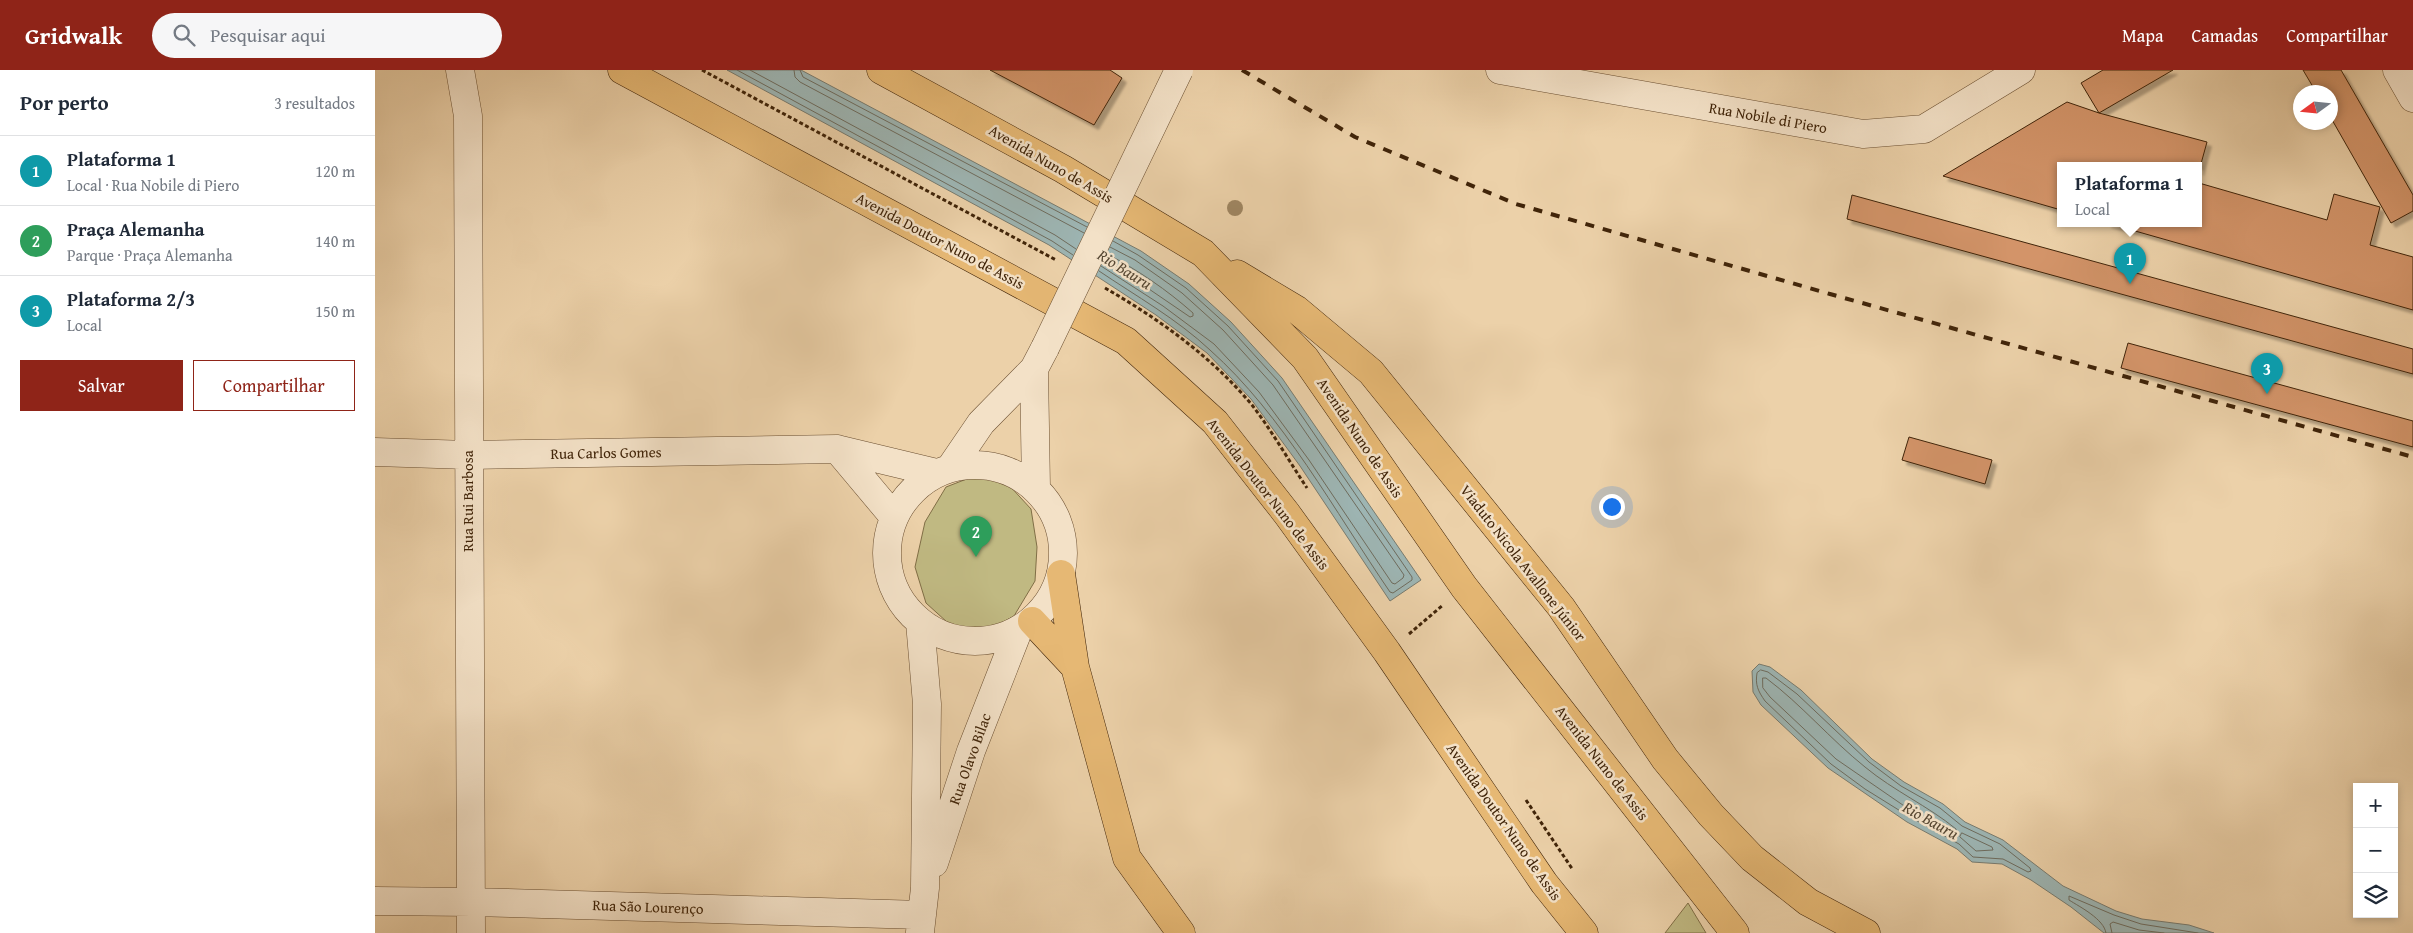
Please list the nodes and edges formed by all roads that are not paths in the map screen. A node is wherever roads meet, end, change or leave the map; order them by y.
1 (460, 70) edge
2 (622, 70) edge
3 (881, 70) edge
4 (1179, 70) edge
5 (1500, 70) edge
6 (2021, 70) edge
7 (2397, 70) edge
8 (2413, 98) edge
9 (1203, 253) junction
10 (1040, 358) junction
11 (837, 449) junction
12 (375, 452) edge
13 (468, 455) junction
14 (944, 470) junction
15 (1036, 488) junction
16 (894, 517) junction
17 (1061, 574) junction
18 (920, 622) junction
19 (1025, 626) junction
20 (1075, 667) junction
21 (925, 888) junction
22 (375, 901) edge
23 (472, 902) junction
24 (921, 924) edge
25 (1733, 930) edge
26 (471, 933) edge
27 (1181, 933) edge
28 (1584, 933) edge
29 (1866, 933) edge

1 - 13 street, Rua Rui Barbosa
2 - 28 main road, Avenida Doutor Nuno de Assis
3 - 9 main road, Avenida Nuno de Assis
4 - 10 street, bridge
5 - 6 street, Rua Nobile di Piero
7 - 8 street
9 - 25 main road, Avenida Nuno de Assis
9 - 29 main road, Viaduto Nicola Avallone Júnior
10 - 14 street
10 - 15 street
11 - 13 street, Rua Carlos Gomes
11 - 14 street, Rua Carlos Gomes
11 - 16 street
12 - 13 street, Rua Carlos Gomes
13 - 23 street, Rua Rui Barbosa
14 - 15 street
14 - 16 street
15 - 17 street
16 - 18 street
17 - 19 street
17 - 20 main road
18 - 19 street
18 - 21 street, Rua Olavo Bilac
19 - 20 main road
19 - 21 street, Rua Olavo Bilac
20 - 27 main road
21 - 24 street, Rua Olavo Bilac
22 - 23 street, Rua São Lourenço
23 - 24 street, Rua São Lourenço
23 - 26 street, Rua Rui Barbosa

